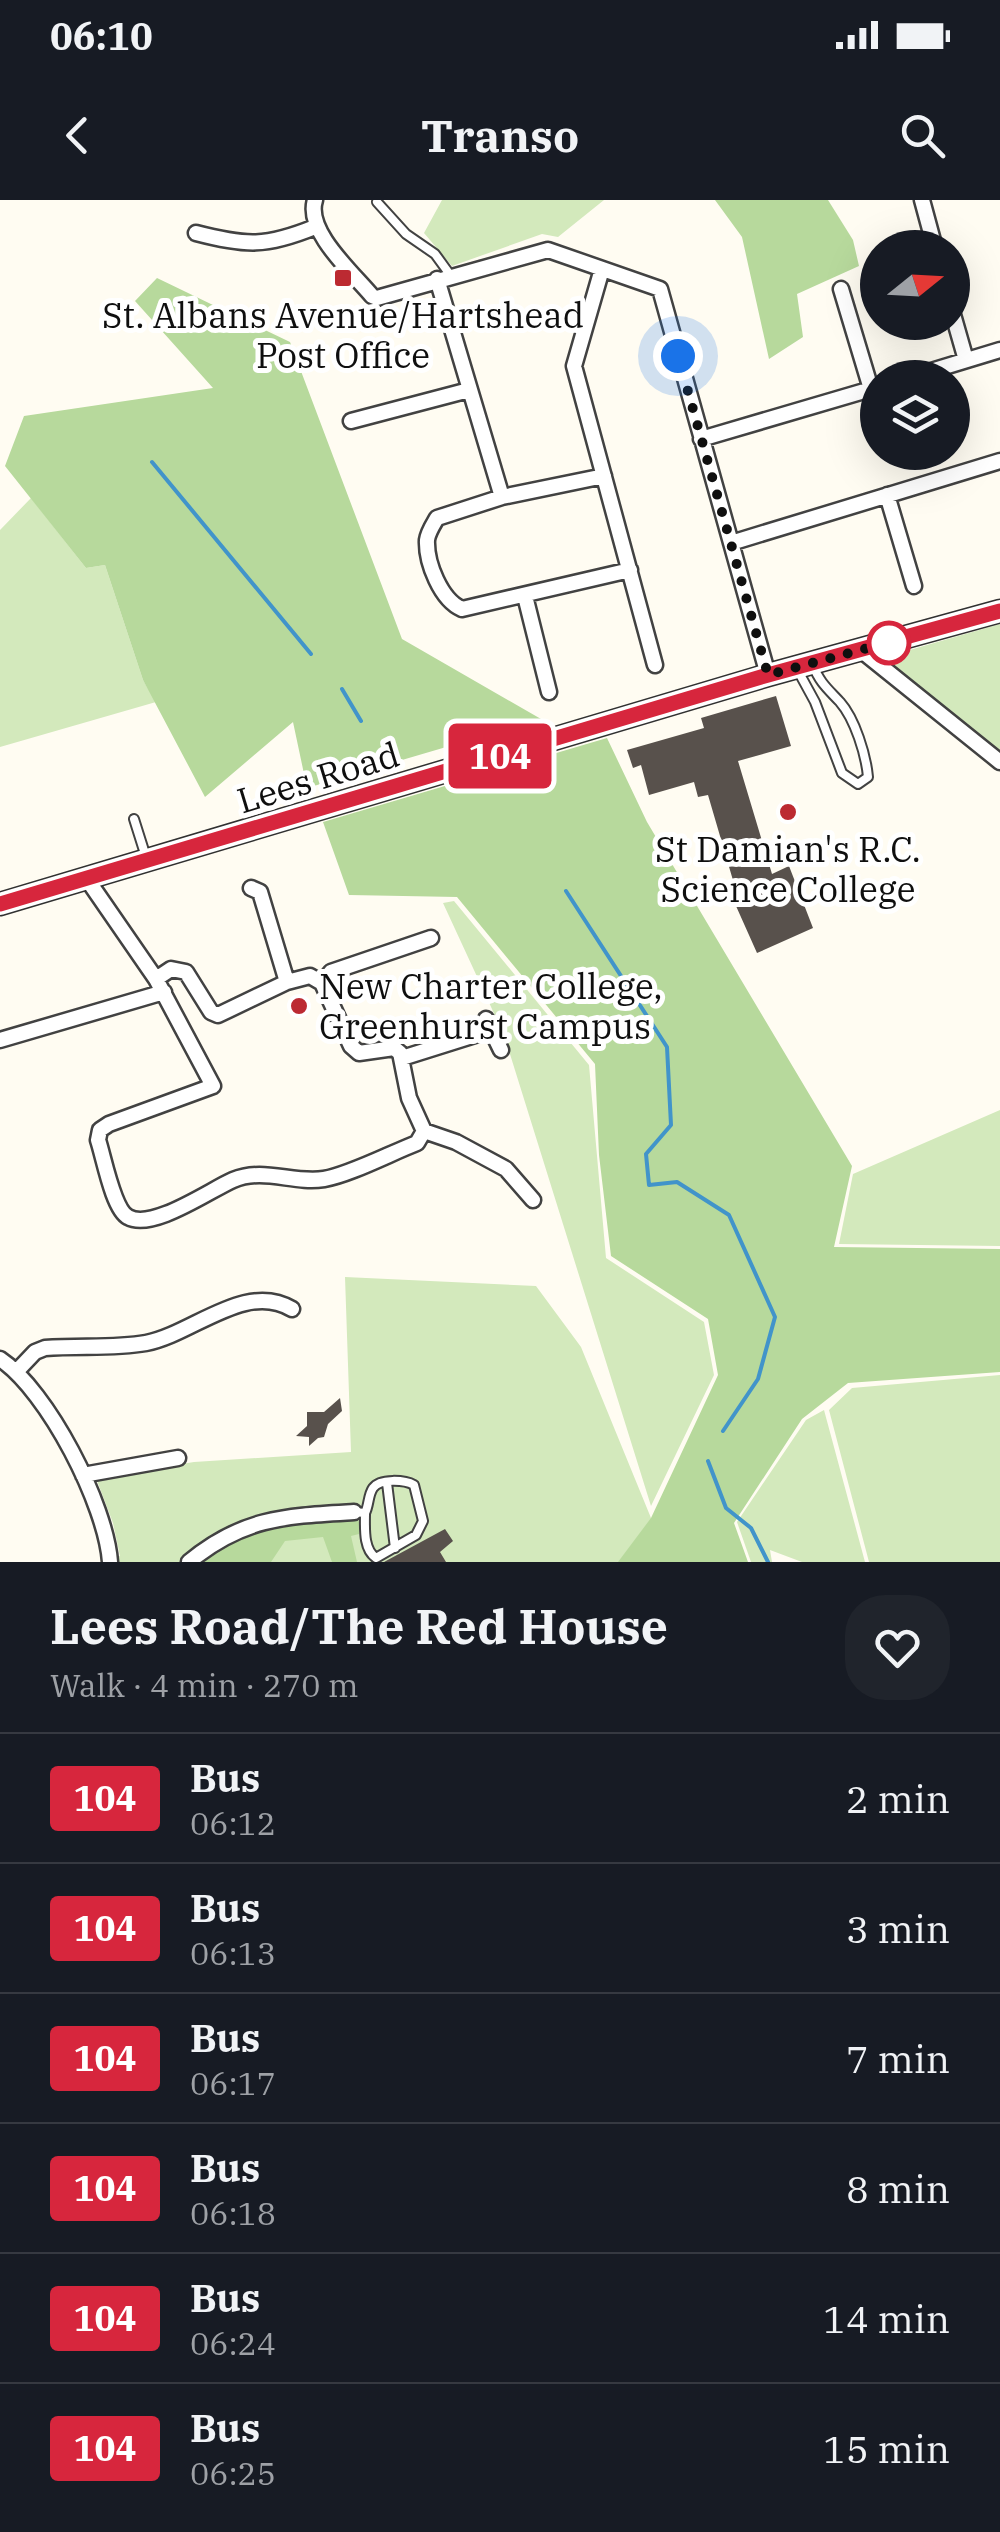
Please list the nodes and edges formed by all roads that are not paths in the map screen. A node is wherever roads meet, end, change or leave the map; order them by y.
1 (315, 200) edge
2 (922, 200) edge
3 (377, 202) edge
4 (314, 228) junction
5 (930, 230) edge
6 (196, 233) dead end
7 (602, 268) junction
8 (444, 277) junction
9 (841, 288) dead end
10 (960, 340) edge
11 (1000, 350) edge
12 (865, 360) edge
13 (966, 360) joint
14 (469, 390) junction
15 (860, 392) edge
16 (350, 422) dead end
17 (701, 439) junction
18 (1000, 461) edge
19 (604, 476) junction
20 (887, 495) junction
21 (502, 497) junction
22 (731, 543) junction
23 (630, 570) junction
24 (914, 586) dead end
25 (525, 596) junction
26 (1000, 611) edge
27 (862, 651) junction
28 (656, 665) dead end
29 (804, 666) junction
30 (768, 675) junction
31 (549, 692) dead end
32 (1000, 762) edge
33 (134, 819) dead end
34 (148, 861) junction
35 (87, 879) junction
36 (251, 888) dead end
37 (0, 904) edge
38 (430, 938) dead end
39 (287, 982) junction
40 (322, 983) junction
41 (160, 986) junction
42 (0, 1040) edge
43 (500, 1050) dead end
44 (402, 1058) junction
45 (424, 1131) junction
46 (533, 1200) dead end
47 (292, 1310) dead end
48 (7, 1364) edge
49 (178, 1458) dead end
50 (83, 1476) junction
51 (387, 1483) junction
52 (359, 1512) junction
53 (396, 1548) junction
54 (371, 1559) edge
55 (110, 1562) edge
56 (188, 1562) edge

1 - 4 street
2 - 5 street
3 - 8 lane
4 - 6 street
4 - 8 street
7 - 8 street
7 - 17 street
7 - 19 street
8 - 14 street
9 - 12 street
10 - 13 street
11 - 13 street
14 - 16 street
14 - 21 street
15 - 17 street
17 - 22 street
18 - 20 street
19 - 21 street
19 - 23 street
20 - 22 street
20 - 24 street
21 - 25 street
22 - 30 street
23 - 25 street
23 - 28 street
25 - 31 street
26 - 27 main road, Lees Road
27 - 29 main road, Lees Road
27 - 32 street
29 - 29 lane
29 - 30 main road, Lees Road
30 - 34 main road, Lees Road
33 - 34 lane
34 - 35 main road, Lees Road
35 - 37 main road, Lees Road
35 - 41 street
36 - 39 street
38 - 40 street
39 - 40 street
39 - 41 street
40 - 44 street
41 - 42 street
41 - 45 street
43 - 44 street
44 - 45 street
45 - 46 street
47 - 48 street
48 - 50 street
49 - 50 street
50 - 55 street
51 - 52 lane
51 - 53 lane
51 - 53 lane
52 - 54 lane
52 - 56 street
53 - 54 lane

